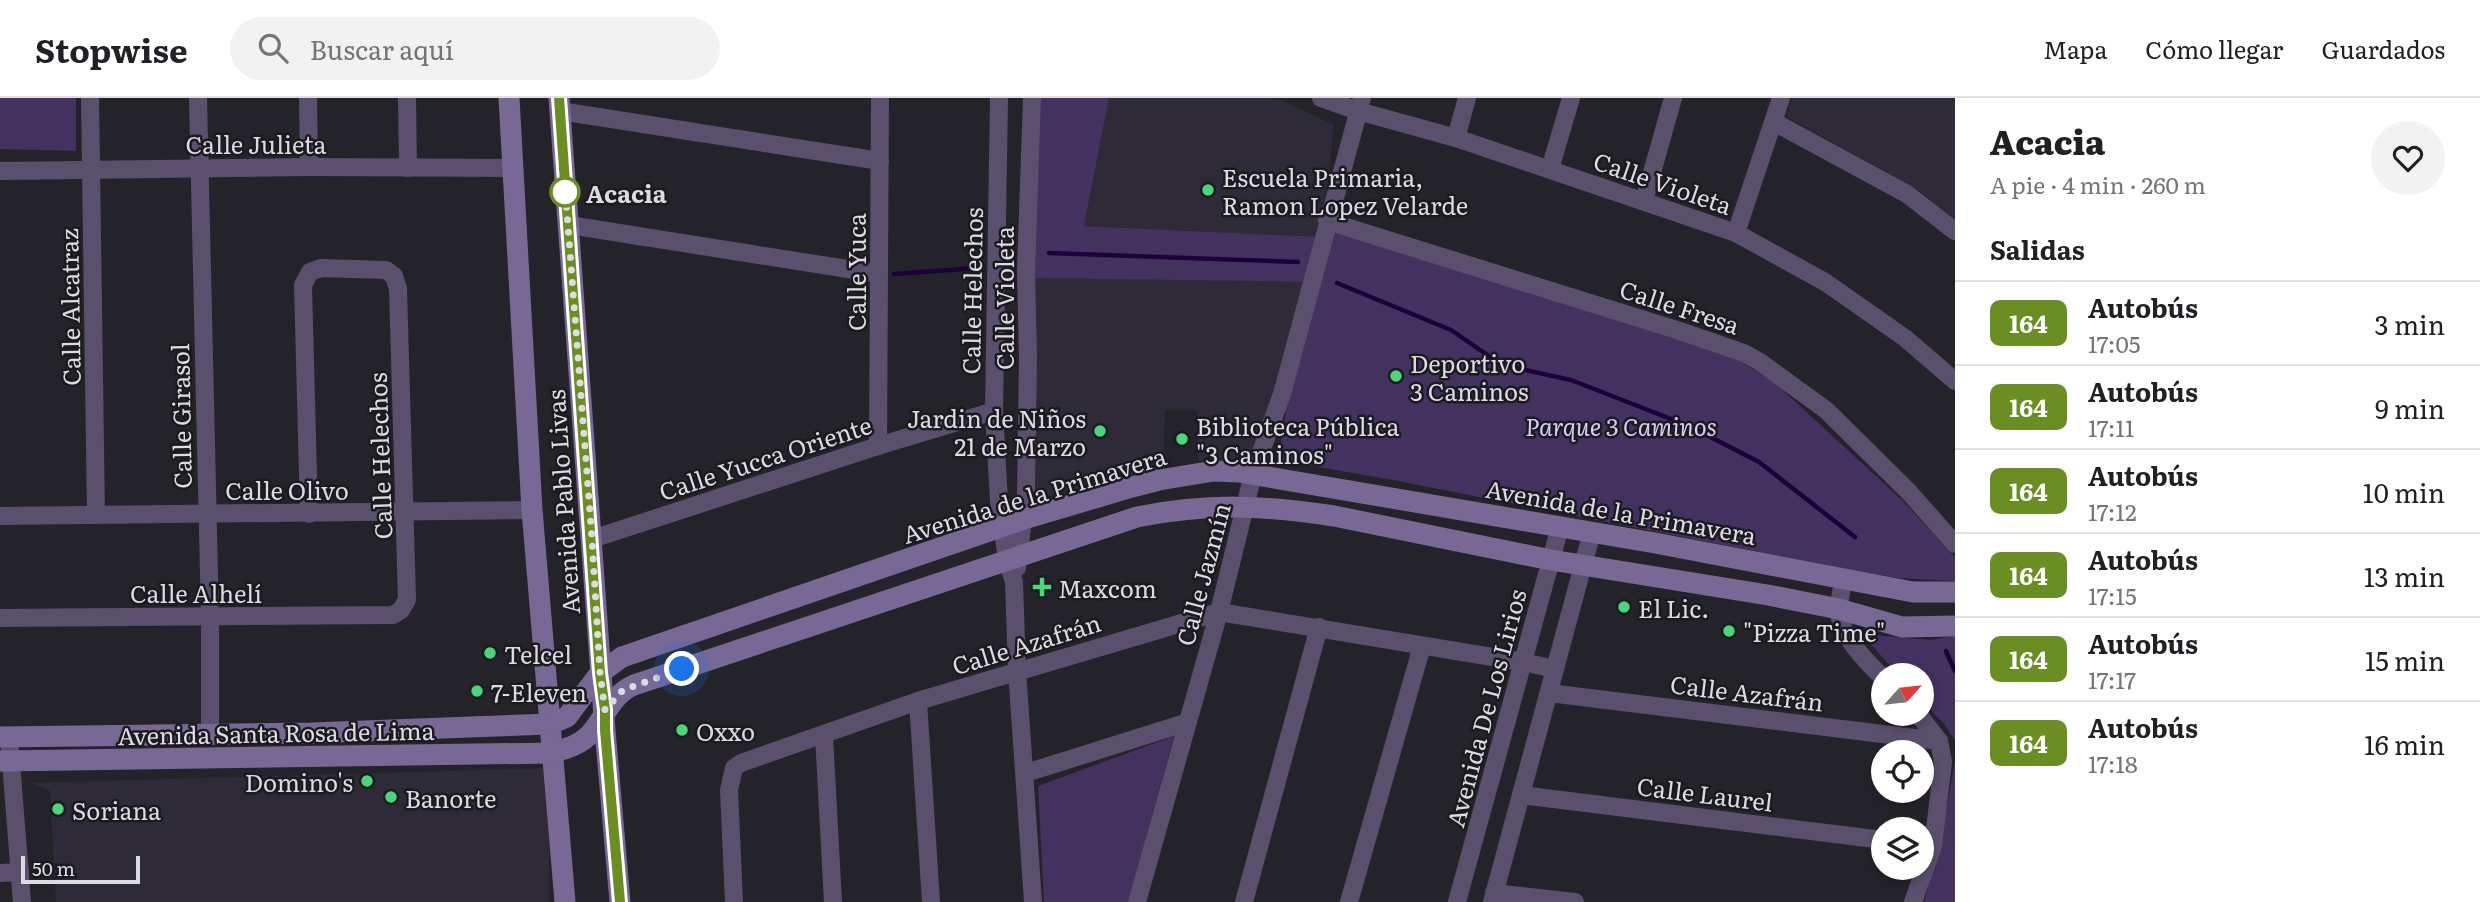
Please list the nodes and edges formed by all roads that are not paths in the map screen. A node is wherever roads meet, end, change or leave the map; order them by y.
1 (90, 98) edge
2 (198, 98) edge
3 (309, 98) edge
4 (407, 98) edge
5 (509, 98) edge
6 (880, 98) edge
7 (999, 98) edge
8 (1032, 98) edge
9 (1321, 98) edge
10 (1467, 98) edge
11 (1571, 98) edge
12 (1673, 98) edge
13 (1781, 98) edge
14 (559, 104) edge
15 (1360, 104) edge
16 (1774, 122) junction
17 (1456, 138) junction
18 (880, 161) junction
19 (309, 167) junction
20 (198, 168) junction
21 (408, 168) junction
22 (512, 168) junction
23 (1550, 169) junction
24 (91, 170) junction
25 (0, 171) edge
26 (1644, 201) junction
27 (1327, 221) junction
28 (569, 225) junction
29 (1955, 231) edge
30 (1736, 233) junction
31 (879, 274) junction
32 (1955, 382) edge
33 (994, 411) junction
34 (878, 446) junction
35 (1253, 474) junction
36 (1246, 506) junction
37 (532, 510) junction
38 (406, 512) junction
39 (207, 514) junction
40 (309, 514) junction
41 (96, 515) junction
42 (0, 516) edge
43 (1024, 519) junction
44 (1003, 527) junction
45 (1560, 527) junction
46 (1592, 532) junction
47 (592, 539) junction
48 (1955, 544) edge
49 (1014, 558) junction
50 (1551, 560) junction
51 (1584, 565) junction
52 (1843, 578) junction
53 (1955, 592) edge
54 (1839, 609) junction
55 (1219, 612) junction
56 (393, 615) joint
57 (210, 617) junction
58 (0, 618) edge
59 (1955, 626) edge
60 (1319, 627) junction
61 (1422, 646) junction
62 (1523, 662) junction
63 (1871, 664) edge
64 (1555, 669) junction
65 (1017, 670) junction
66 (600, 673) junction
67 (1549, 693) junction
68 (918, 701) junction
69 (605, 710) junction
70 (1188, 722) junction
71 (550, 724) junction
72 (1927, 726) edge
73 (210, 733) junction
74 (824, 736) junction
75 (4, 737) edge
76 (1939, 741) junction
77 (552, 752) junction
78 (6, 762) edge
79 (1026, 773) junction
80 (1521, 795) junction
81 (1933, 817) edge
82 (1871, 839) edge
83 (20, 872) junction
84 (0, 873) edge
85 (1918, 880) edge
86 (1493, 897) edge
87 (22, 902) edge
88 (565, 902) edge
89 (620, 902) edge
90 (734, 902) edge
91 (833, 902) edge
92 (932, 902) edge
93 (1033, 902) edge
94 (1137, 902) edge
95 (1244, 902) edge
96 (1349, 902) edge
97 (1457, 902) edge
98 (1575, 902) edge
99 (1913, 902) edge

1 - 24 street, Calle Alcatraz
2 - 20 street, Calle Girasol
3 - 19 street
4 - 21 street
5 - 22 street, Avenida Pablo Livas
6 - 18 street, Calle Yuca
7 - 33 street, Calle Helechos
8 - 43 street, Calle Violeta
9 - 15 street, Calle Violeta
10 - 17 street
11 - 23 street
12 - 26 street
13 - 16 street
14 - 18 street
14 - 28 street, Avenida Pablo Livas
15 - 17 street, Calle Violeta
15 - 27 street, Calle Jazmín
16 - 29 street
16 - 30 street
17 - 23 street, Calle Violeta
18 - 31 street, Calle Yuca
19 - 20 street, Calle Julieta
19 - 21 street, Calle Julieta
20 - 24 street, Calle Julieta
20 - 39 street, Calle Girasol
21 - 22 street, Calle Julieta
22 - 37 street, Avenida Pablo Livas
23 - 26 street, Calle Violeta
24 - 25 street, Calle Julieta
24 - 41 street, Calle Alcatraz
26 - 30 street, Calle Violeta
27 - 35 street, Calle Jazmín
27 - 48 street, Calle Fresa
28 - 31 street
28 - 47 street, Avenida Pablo Livas
30 - 32 street, Calle Violeta
31 - 34 street, Calle Yuca
33 - 34 street, Calle Yucca Oriente
33 - 44 street, Calle Helechos
34 - 47 street, Calle Yucca Oriente
35 - 36 street, Calle Jazmín
35 - 43 street, Avenida de la Primavera
35 - 45 street, Avenida de la Primavera
36 - 49 street
36 - 50 street
36 - 55 street, Calle Jazmín
37 - 38 street, Calle Olivo
37 - 71 street, Avenida Pablo Livas
38 - 40 street, Calle Olivo
38 - 40 street, Calle Helechos
38 - 56 street, Calle Helechos
39 - 40 street, Calle Olivo
39 - 41 street, Calle Olivo
39 - 57 street, Calle Girasol
41 - 42 street, Calle Olivo
43 - 44 street, Avenida de la Primavera
43 - 49 street, Calle Violeta
44 - 49 street, Calle Helechos
44 - 66 street, Avenida de la Primavera
45 - 46 street, Avenida de la Primavera
45 - 50 street, Avenida De Los Lirios
46 - 51 street
46 - 52 street, Avenida de la Primavera
47 - 66 street, Avenida Pablo Livas
49 - 65 street, Calle Helechos
49 - 69 street
50 - 51 street
50 - 62 street, Avenida De Los Lirios
51 - 54 street
51 - 64 street
52 - 53 street, Avenida de la Primavera
52 - 54 street
54 - 59 street
54 - 63 street
55 - 60 street, Calle Azafrán
55 - 65 street, Calle Azafrán
55 - 70 street, Calle Jazmín
56 - 57 street, Calle Alhelí
57 - 58 street, Calle Alhelí
57 - 73 street, Calle Girasol
60 - 61 street, Calle Azafrán
60 - 95 street
61 - 62 street, Calle Azafrán
61 - 96 street
62 - 64 street, Calle Azafrán
62 - 97 street, Avenida De Los Lirios
64 - 67 street
65 - 68 street, Calle Azafrán
65 - 79 street, Calle Helechos
66 - 69 street, Avenida Pablo Livas
66 - 71 street
67 - 76 street, Calle Azafrán
67 - 80 street
68 - 74 street, Calle Azafrán
68 - 92 street
69 - 77 street, Avenida Santa Rosa de Lima
69 - 89 street, Avenida Pablo Livas
70 - 79 street
70 - 94 street, Calle Jazmín
71 - 73 street, Avenida Santa Rosa de Lima
71 - 77 street, Avenida Pablo Livas
72 - 76 street
73 - 75 street, Avenida Santa Rosa de Lima
74 - 90 street, Calle Azafrán
74 - 91 street
75 - 78 street
76 - 81 street
77 - 78 street, Avenida Santa Rosa de Lima
77 - 88 street, Avenida Pablo Livas
78 - 83 street
79 - 93 street, Calle Helechos
80 - 82 street, Calle Laurel
80 - 86 street
83 - 84 street
83 - 87 street
85 - 99 street
86 - 98 street

